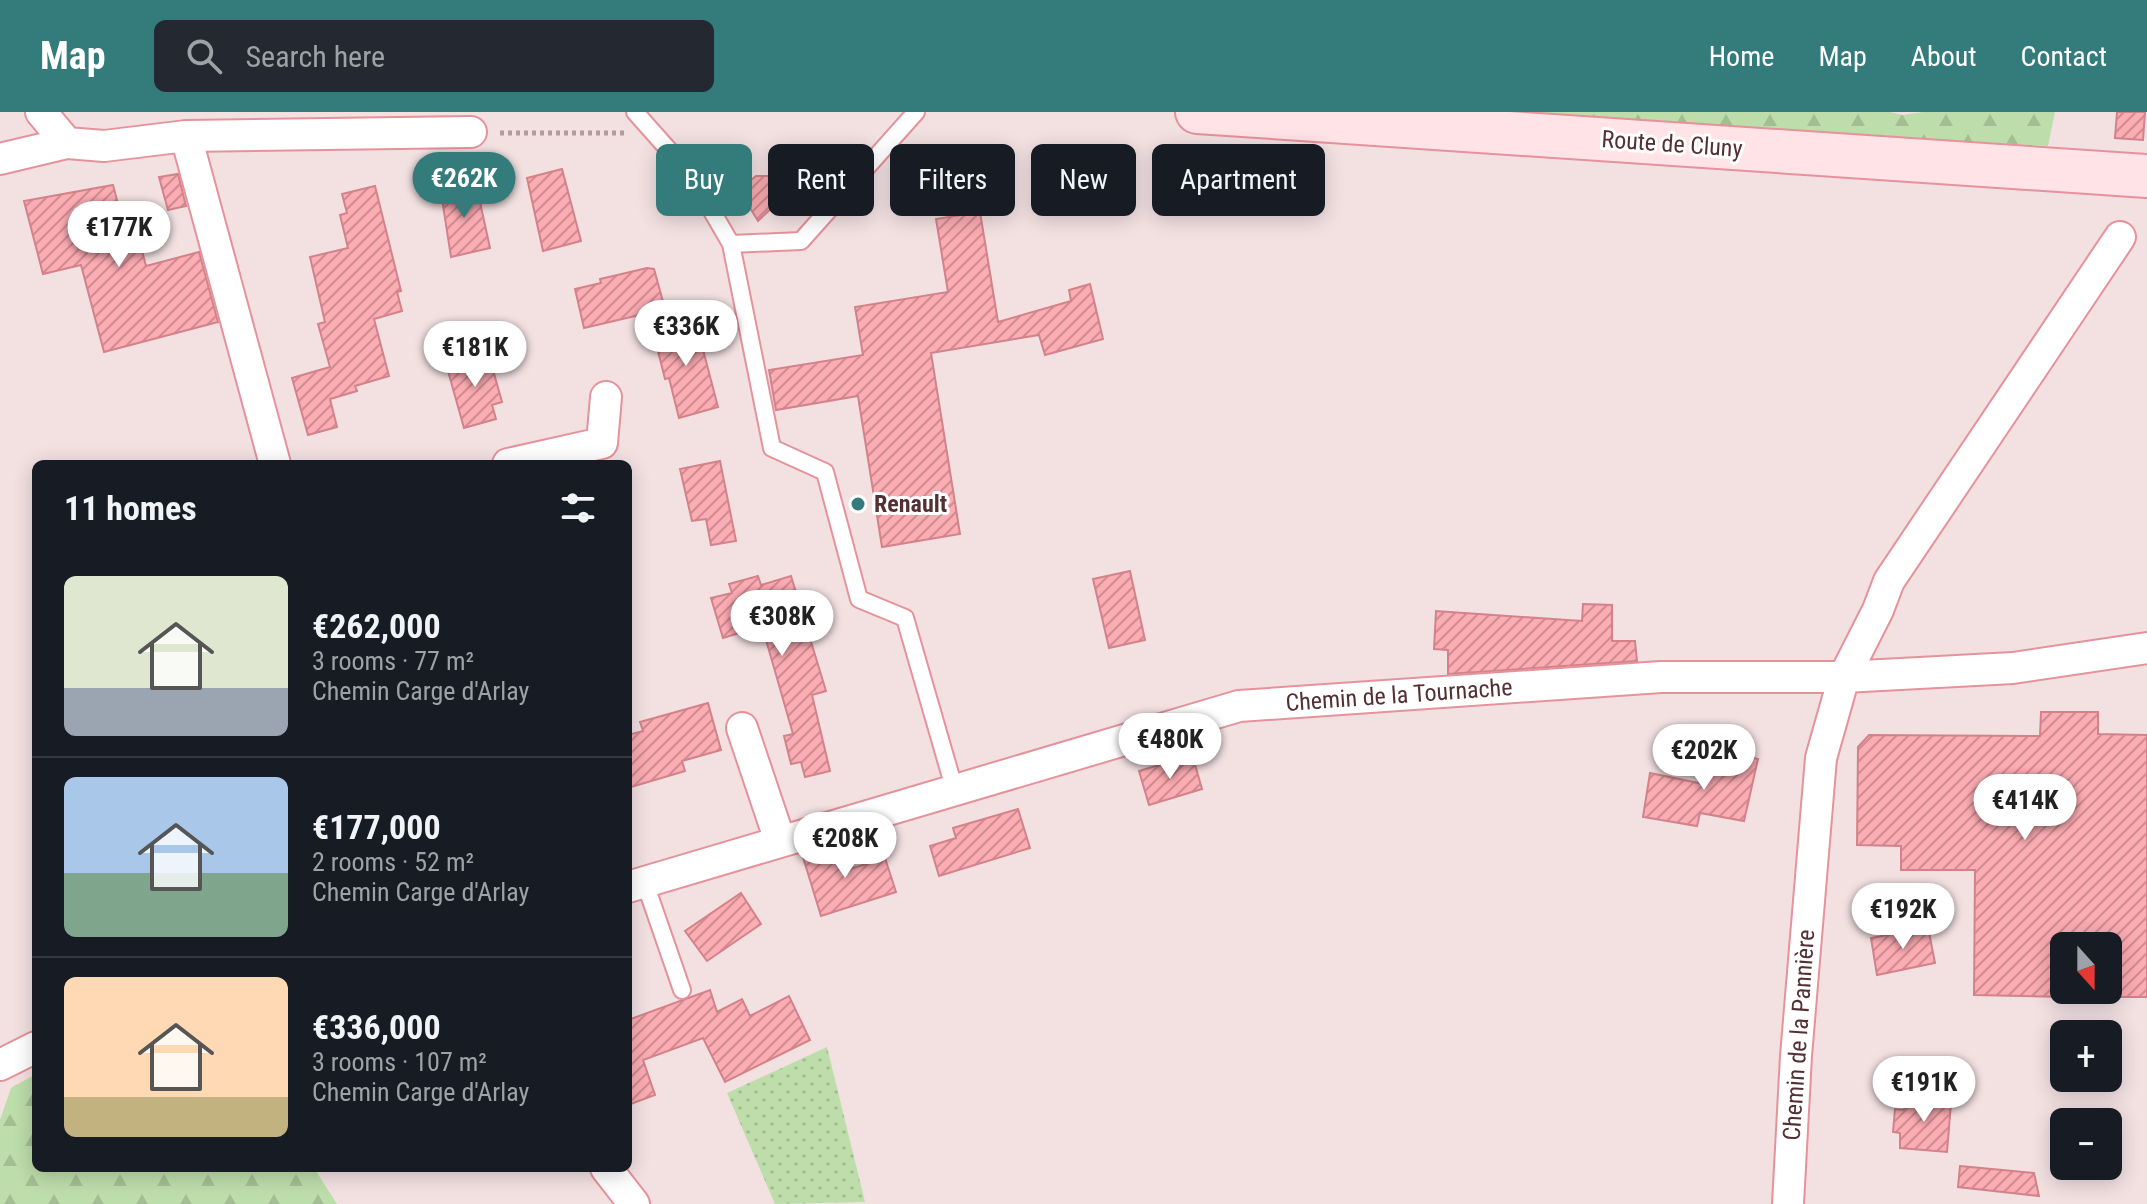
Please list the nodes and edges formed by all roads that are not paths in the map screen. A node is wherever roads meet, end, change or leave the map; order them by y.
1 (41, 112) edge
2 (635, 112) edge
3 (916, 112) edge
4 (1197, 112) edge
5 (471, 132) road end
6 (186, 136) junction
7 (67, 143) junction
8 (0, 159) edge
9 (2147, 176) edge
10 (2120, 237) dead end
11 (731, 244) junction
12 (606, 397) dead end
13 (274, 460) edge
14 (526, 460) edge
15 (2147, 648) edge
16 (1844, 677) junction
17 (742, 728) dead end
18 (955, 791) junction
19 (780, 841) junction
20 (636, 885) edge
21 (682, 990) dead end
22 (32, 1049) edge
23 (0, 1065) edge
24 (609, 1172) edge
25 (634, 1204) edge
26 (1788, 1204) edge

1 - 7 street
2 - 11 lane
3 - 11 lane
4 - 9 main road, Route de Cluny
5 - 6 street
6 - 7 street
6 - 13 street
7 - 8 street
10 - 16 street, Chemin de la Pannière
11 - 18 lane
12 - 14 street
15 - 16 street, Chemin de la Tournache
16 - 18 street, Chemin de la Tournache
16 - 26 street, Chemin de la Pannière
17 - 19 street
18 - 19 street, Chemin de la Tournache
19 - 20 street, Chemin de la Tournache
20 - 21 lane
22 - 23 street
24 - 25 street

